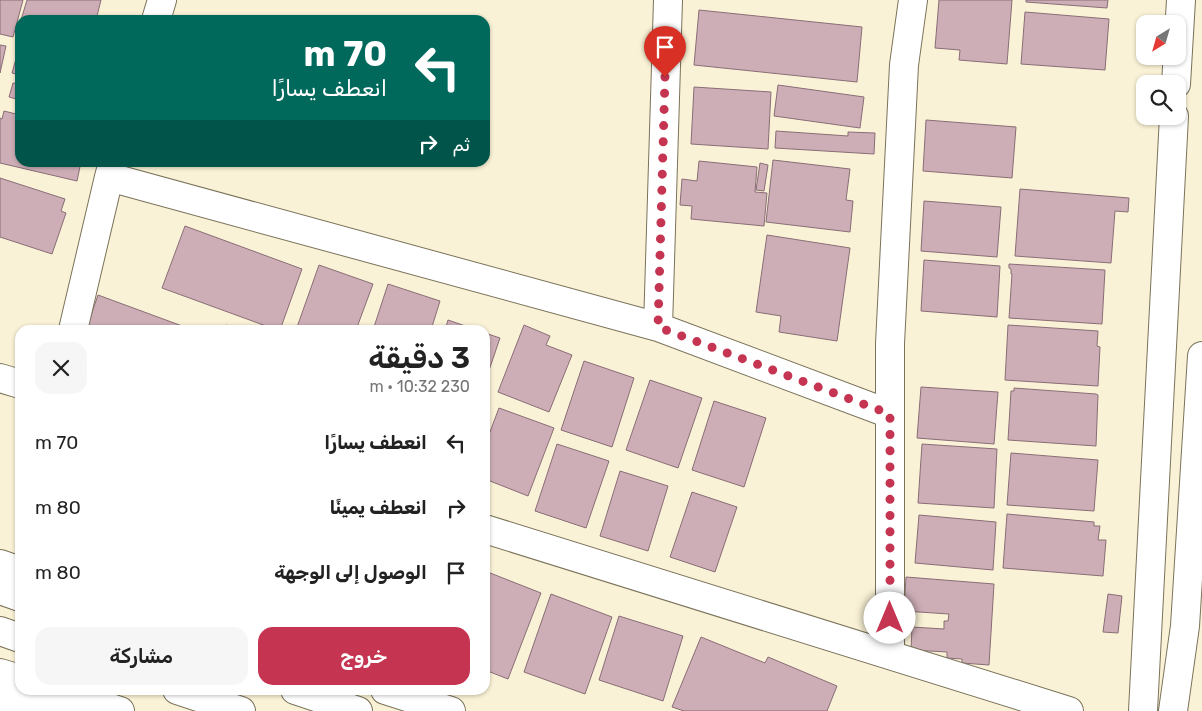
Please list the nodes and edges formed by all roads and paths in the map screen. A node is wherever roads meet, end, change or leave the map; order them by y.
1 (162, 0) edge
2 (668, 0) edge
3 (913, 0) edge
4 (1181, 0) edge
5 (158, 15) edge
6 (1177, 75) edge
7 (1174, 125) edge
8 (111, 170) edge
9 (73, 325) edge
10 (658, 327) junction
11 (1202, 356) edge
12 (0, 378) edge
13 (15, 382) edge
14 (890, 414) junction
15 (490, 531) edge
16 (0, 564) edge
17 (15, 569) edge
18 (0, 590) edge
19 (15, 595) edge
20 (0, 632) edge
21 (15, 636) edge
22 (890, 655) junction
23 (0, 673) edge
24 (15, 678) edge
25 (45, 695) edge
26 (71, 695) edge
27 (192, 695) edge
28 (310, 695) edge
29 (401, 695) edge
30 (0, 697) edge
31 (120, 711) edge
32 (241, 711) edge
33 (358, 711) edge
34 (451, 711) edge
35 (1069, 711) edge
36 (1143, 711) edge
37 (1173, 711) edge

1 - 5 street
2 - 10 street
3 - 14 street
4 - 6 street
7 - 36 street
8 - 9 street
8 - 10 street
10 - 14 street
11 - 37 street
12 - 13 street
14 - 22 street
15 - 22 street
16 - 17 street
18 - 19 street
20 - 21 street
22 - 35 street
23 - 24 street
25 - 30 street
26 - 31 street
27 - 32 street
28 - 33 street
29 - 34 street

